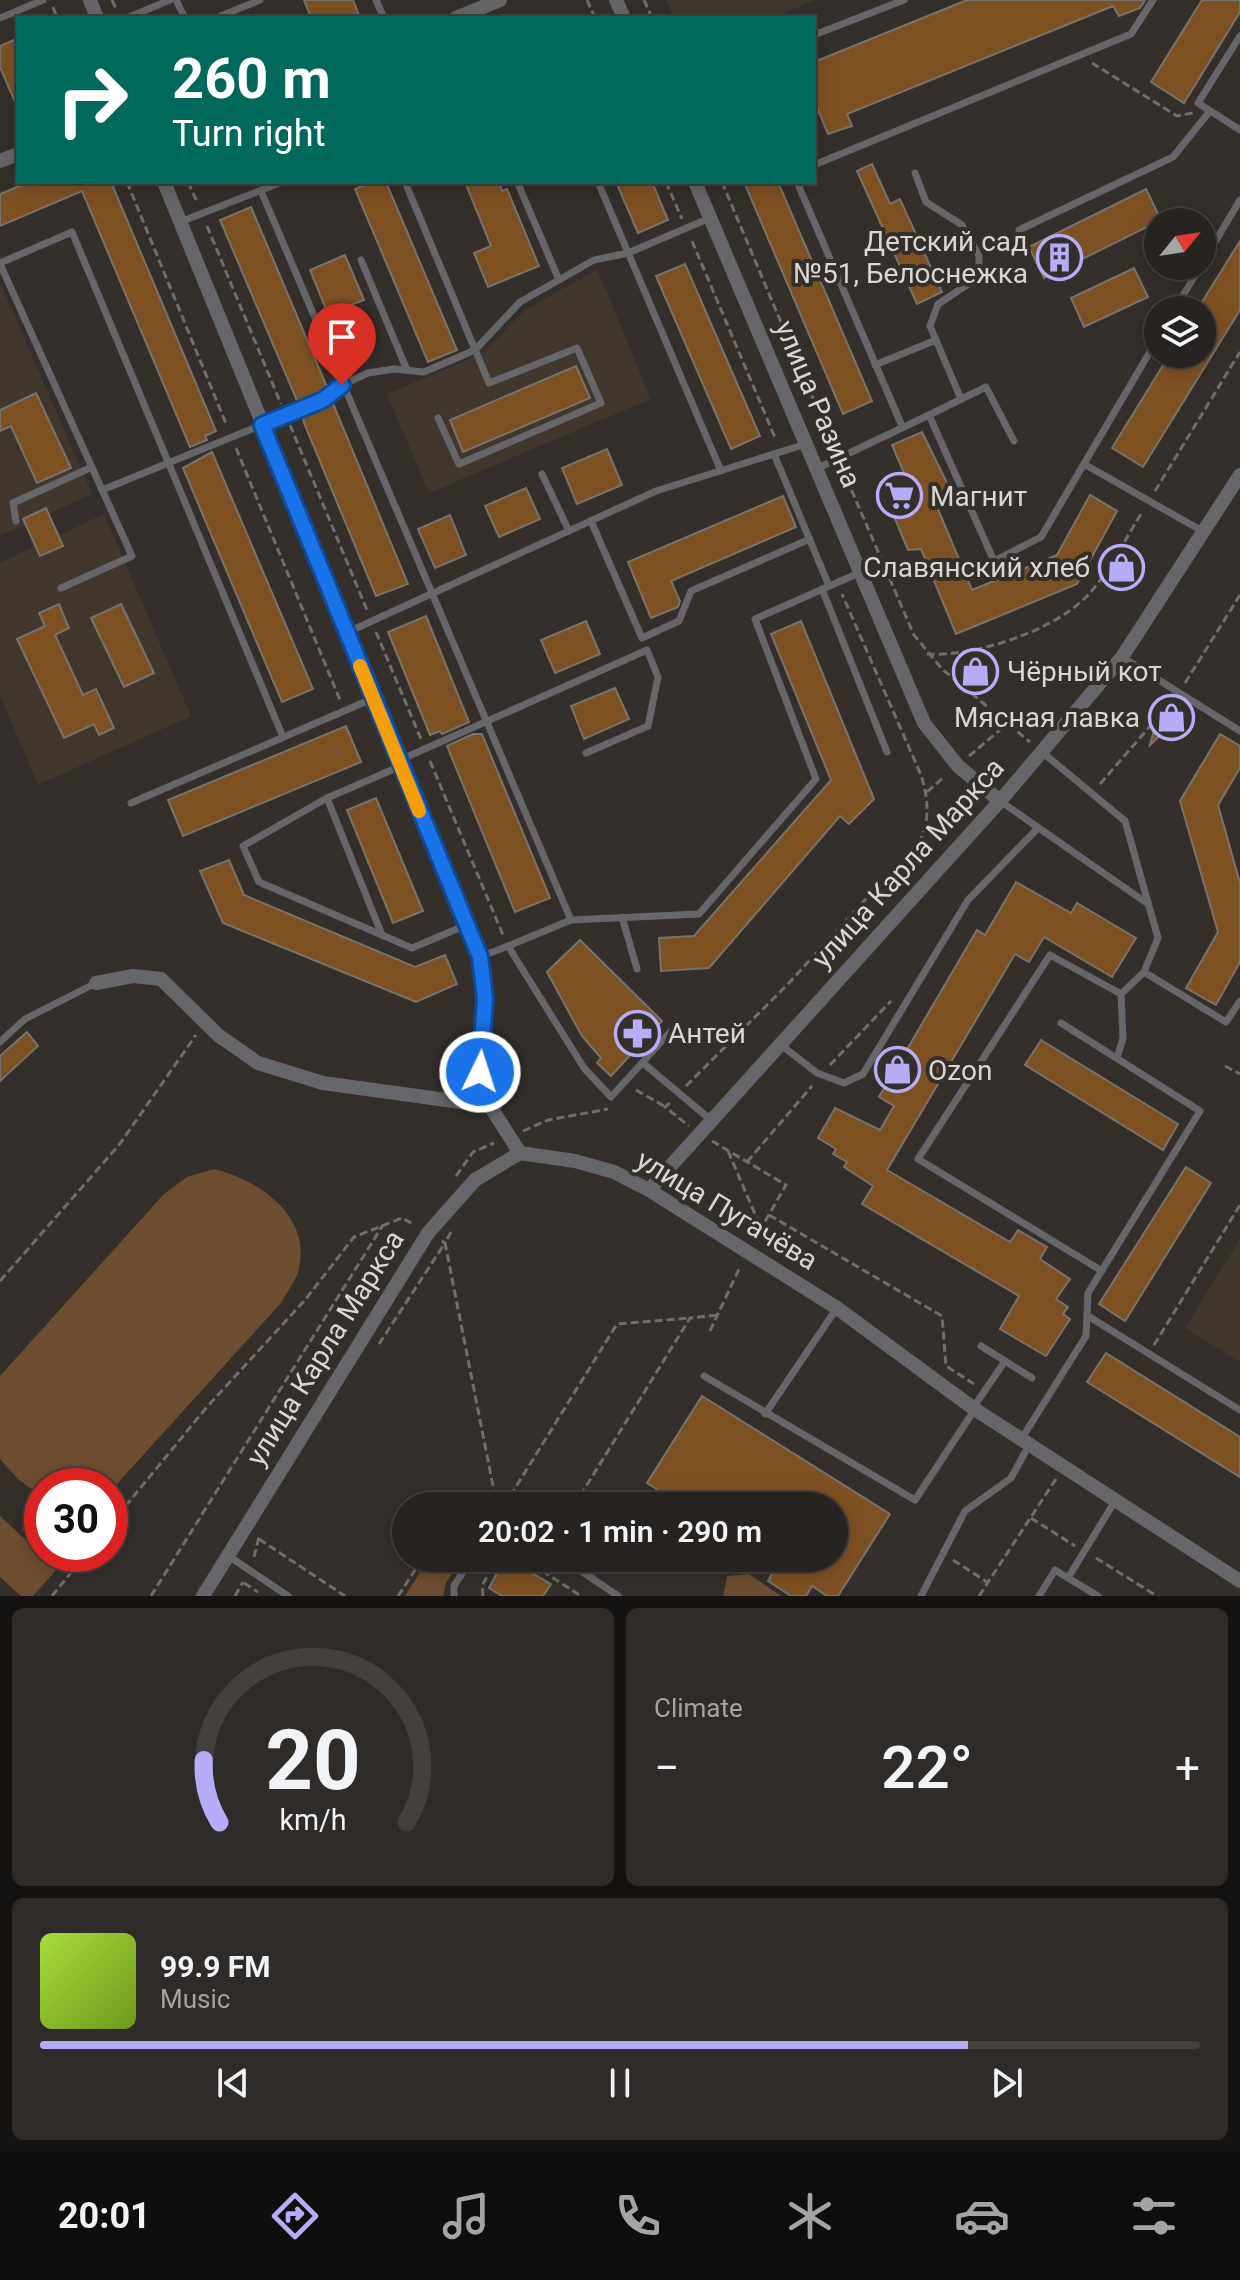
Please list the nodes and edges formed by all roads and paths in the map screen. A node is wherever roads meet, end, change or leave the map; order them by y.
1 (43, 0) edge
2 (173, 0) edge
3 (260, 0) edge
4 (500, 0) edge
5 (904, 0) edge
6 (1153, 0) edge
7 (132, 16) edge
8 (221, 16) edge
9 (461, 16) edge
10 (0, 18) edge
11 (816, 34) edge
12 (1240, 36) edge
13 (1082, 57) junction
14 (1210, 111) junction
15 (1240, 130) edge
16 (816, 164) edge
17 (915, 173) dead end
18 (165, 184) edge
19 (189, 184) edge
20 (277, 184) edge
21 (406, 184) edge
22 (599, 184) edge
23 (667, 184) edge
24 (696, 184) edge
25 (723, 184) edge
26 (798, 184) edge
27 (519, 186) dead end
28 (261, 191) junction
29 (1240, 200) edge
30 (202, 214) junction
31 (710, 218) junction
32 (180, 222) junction
33 (687, 228) junction
34 (1019, 230) dead end
35 (1216, 240) edge
36 (628, 253) junction
37 (361, 260) dead end
38 (0, 263) edge
39 (559, 280) junction
40 (936, 340) junction
41 (475, 350) junction
42 (1240, 352) edge
43 (1144, 362) edge
44 (875, 365) junction
45 (407, 370) junction
46 (342, 385) junction
47 (961, 399) junction
48 (929, 415) junction
49 (286, 416) junction
50 (438, 418) dead end
51 (262, 425) junction
52 (902, 426) junction
53 (1014, 441) dead end
54 (808, 444) junction
55 (778, 453) junction
56 (839, 459) junction
57 (168, 462) junction
58 (1084, 464) junction
59 (92, 467) junction
60 (818, 468) junction
61 (721, 471) junction
62 (542, 474) dead end
63 (1240, 475) edge
64 (102, 490) junction
65 (1149, 501) junction
66 (16, 521) dead end
67 (591, 521) junction
68 (569, 531) junction
69 (1204, 532) junction
70 (810, 539) junction
71 (861, 572) junction
72 (829, 586) junction
73 (61, 588) dead end
74 (431, 594) junction
75 (371, 621) junction
76 (347, 632) junction
77 (927, 654) junction
78 (1122, 657) junction
79 (374, 698) junction
80 (487, 722) junction
81 (1240, 731) edge
82 (283, 737) junction
83 (425, 749) junction
84 (887, 752) dead end
85 (1042, 752) junction
86 (586, 753) dead end
87 (400, 763) junction
88 (327, 798) junction
89 (1000, 801) junction
90 (131, 803) dead end
91 (1038, 828) junction
92 (1148, 904) junction
93 (622, 917) junction
94 (571, 920) junction
95 (466, 925) junction
96 (382, 935) junction
97 (508, 946) junction
98 (480, 957) junction
99 (637, 969) dead end
100 (1144, 972) junction
101 (96, 983) joint
102 (1121, 994) junction
103 (893, 999) dead end
104 (1240, 1001) edge
105 (204, 1022) junction
106 (1061, 1023) dead end
107 (0, 1029) edge
108 (671, 1031) dead end
109 (2, 1040) edge
110 (781, 1045) junction
111 (1117, 1058) junction
112 (643, 1063) junction
113 (1225, 1066) dead end
114 (1240, 1074) edge
115 (821, 1075) junction
116 (679, 1092) junction
117 (490, 1106) junction
118 (711, 1120) junction
119 (698, 1134) junction
120 (728, 1151) junction
121 (520, 1153) junction
122 (747, 1162) junction
123 (649, 1190) junction
124 (1240, 1205) edge
125 (769, 1215) junction
126 (383, 1225) junction
127 (761, 1229) junction
128 (452, 1230) dead end
129 (428, 1233) junction
130 (748, 1251) junction
131 (1102, 1271) junction
132 (0, 1281) edge
133 (837, 1308) junction
134 (718, 1315) junction
135 (1088, 1316) junction
136 (690, 1318) junction
137 (710, 1331) dead end
138 (981, 1346) dead end
139 (1149, 1353) junction
140 (1005, 1361) junction
141 (704, 1376) dead end
142 (1032, 1378) dead end
143 (985, 1391) junction
144 (974, 1408) junction
145 (1240, 1410) edge
146 (765, 1414) junction
147 (1026, 1441) junction
148 (1059, 1475) dead end
149 (494, 1492) edge
150 (513, 1492) edge
151 (583, 1492) edge
152 (1116, 1499) junction
153 (128, 1503) edge
154 (259, 1539) dead end
155 (943, 1554) junction
156 (227, 1555) junction
157 (250, 1569) junction
158 (71, 1572) edge
159 (414, 1572) edge
160 (463, 1572) edge
161 (490, 1572) edge
162 (544, 1572) joint
163 (583, 1572) edge
164 (541, 1578) dead end
165 (1068, 1578) junction
166 (1240, 1581) edge
167 (988, 1582) junction
168 (52, 1596) edge
169 (151, 1596) edge
170 (203, 1596) edge
171 (235, 1596) edge
172 (288, 1596) edge
173 (345, 1596) edge
174 (398, 1596) edge
175 (454, 1596) edge
176 (483, 1596) edge
177 (581, 1596) edge
178 (618, 1596) edge
179 (921, 1596) edge
180 (979, 1596) edge
181 (1039, 1596) edge
182 (1098, 1596) edge

1 - 10 lane
2 - 7 lane
3 - 8 lane
4 - 9 street
5 - 11 lane
6 - 13 lane
12 - 14 lane
13 - 14 path
13 - 16 lane
14 - 15 lane
14 - 34 lane
17 - 40 lane
18 - 32 street
19 - 30 path
20 - 28 lane
21 - 41 lane
22 - 36 lane
23 - 33 path
24 - 31 street, улица Разина
25 - 56 path
26 - 44 lane
27 - 39 lane
28 - 30 lane
28 - 46 lane
29 - 35 lane
30 - 32 lane
30 - 49 path
31 - 33 lane
31 - 54 street, улица Разина
32 - 51 street
33 - 36 lane
33 - 55 path
36 - 39 lane
36 - 61 lane
37 - 45 lane
38 - 57 lane
38 - 59 lane
39 - 41 lane
40 - 44 lane
40 - 47 lane
41 - 45 lane
41 - 50 lane
42 - 65 path
43 - 58 lane
44 - 52 lane
45 - 46 lane
46 - 49 lane
46 - 74 lane
47 - 48 lane
47 - 53 lane
48 - 52 lane
48 - 58 lane
49 - 51 lane
49 - 75 path
51 - 57 lane
51 - 76 street
52 - 56 lane
54 - 55 lane
54 - 60 street, улица Разина
55 - 61 lane
55 - 70 lane
56 - 60 lane
56 - 77 path
57 - 64 lane
57 - 82 lane
58 - 65 lane
59 - 64 lane
59 - 66 lane
60 - 71 street, улица Разина
61 - 67 lane
62 - 68 lane
63 - 69 street, улица Карла Маркса
64 - 73 lane
65 - 69 lane
65 - 77 path
67 - 68 lane
67 - 70 lane
68 - 74 lane
69 - 78 street, улица Карла Маркса
70 - 72 lane
71 - 72 lane
71 - 89 street, улица Разина
72 - 84 lane
72 - 93 lane
72 - 116 path
74 - 75 lane
74 - 80 lane
75 - 76 lane
75 - 83 path
76 - 79 street
77 - 85 path
78 - 81 lane
78 - 85 street, улица Карла Маркса
79 - 82 lane
79 - 87 street
80 - 83 lane
80 - 86 lane
80 - 94 lane
82 - 90 lane
83 - 87 lane
83 - 97 path
85 - 89 street, улица Карла Маркса
85 - 92 lane
87 - 88 lane
87 - 95 street
88 - 96 lane
88 - 96 lane
89 - 91 lane
89 - 110 street, улица Карла Маркса
91 - 92 lane
91 - 115 lane
92 - 100 lane
93 - 94 lane
93 - 99 lane
94 - 97 lane
95 - 96 lane
95 - 98 street
97 - 98 lane
97 - 112 lane
98 - 117 street
100 - 102 lane
100 - 104 lane
101 - 105 street
101 - 109 lane
102 - 111 lane
102 - 131 lane
103 - 115 path
105 - 117 street
105 - 132 path
106 - 111 lane
107 - 109 lane
108 - 112 lane
110 - 115 lane
110 - 118 street, улица Карла Маркса
111 - 131 lane
112 - 116 lane
113 - 114 path
115 - 122 path
116 - 118 lane
116 - 119 path
117 - 121 street
118 - 119 street, улица Карла Маркса
119 - 120 path
119 - 123 street, улица Карла Маркса
120 - 122 path
120 - 127 path
121 - 123 street, улица Пугачёва
121 - 129 street, улица Карла Маркса
122 - 125 path
123 - 130 street, улица Пугачёва
124 - 139 path
125 - 127 path
125 - 143 path
126 - 129 path
126 - 153 path
126 - 169 path
127 - 130 path
128 - 149 path
129 - 156 street, улица Карла Маркса
130 - 133 street, улица Пугачёва
130 - 134 path
131 - 135 lane
133 - 144 street, улица Пугачёва
133 - 146 lane
134 - 136 path
134 - 137 path
135 - 139 lane
135 - 147 lane
136 - 150 path
136 - 151 path
138 - 140 lane
139 - 145 lane
140 - 142 lane
140 - 143 lane
141 - 146 lane
143 - 144 lane
144 - 146 lane
144 - 147 street, улица Пугачёва
147 - 152 street, улица Пугачёва
147 - 155 lane
148 - 167 path
152 - 165 lane
152 - 166 street, улица Пугачёва
154 - 173 path
155 - 167 path
155 - 179 lane
156 - 157 lane
156 - 170 street, улица Карла Маркса
157 - 171 path
157 - 172 lane
158 - 168 path
159 - 174 path
160 - 175 lane
161 - 176 path
162 - 164 path
162 - 177 path
163 - 178 lane
165 - 181 lane
165 - 182 lane
167 - 180 path

